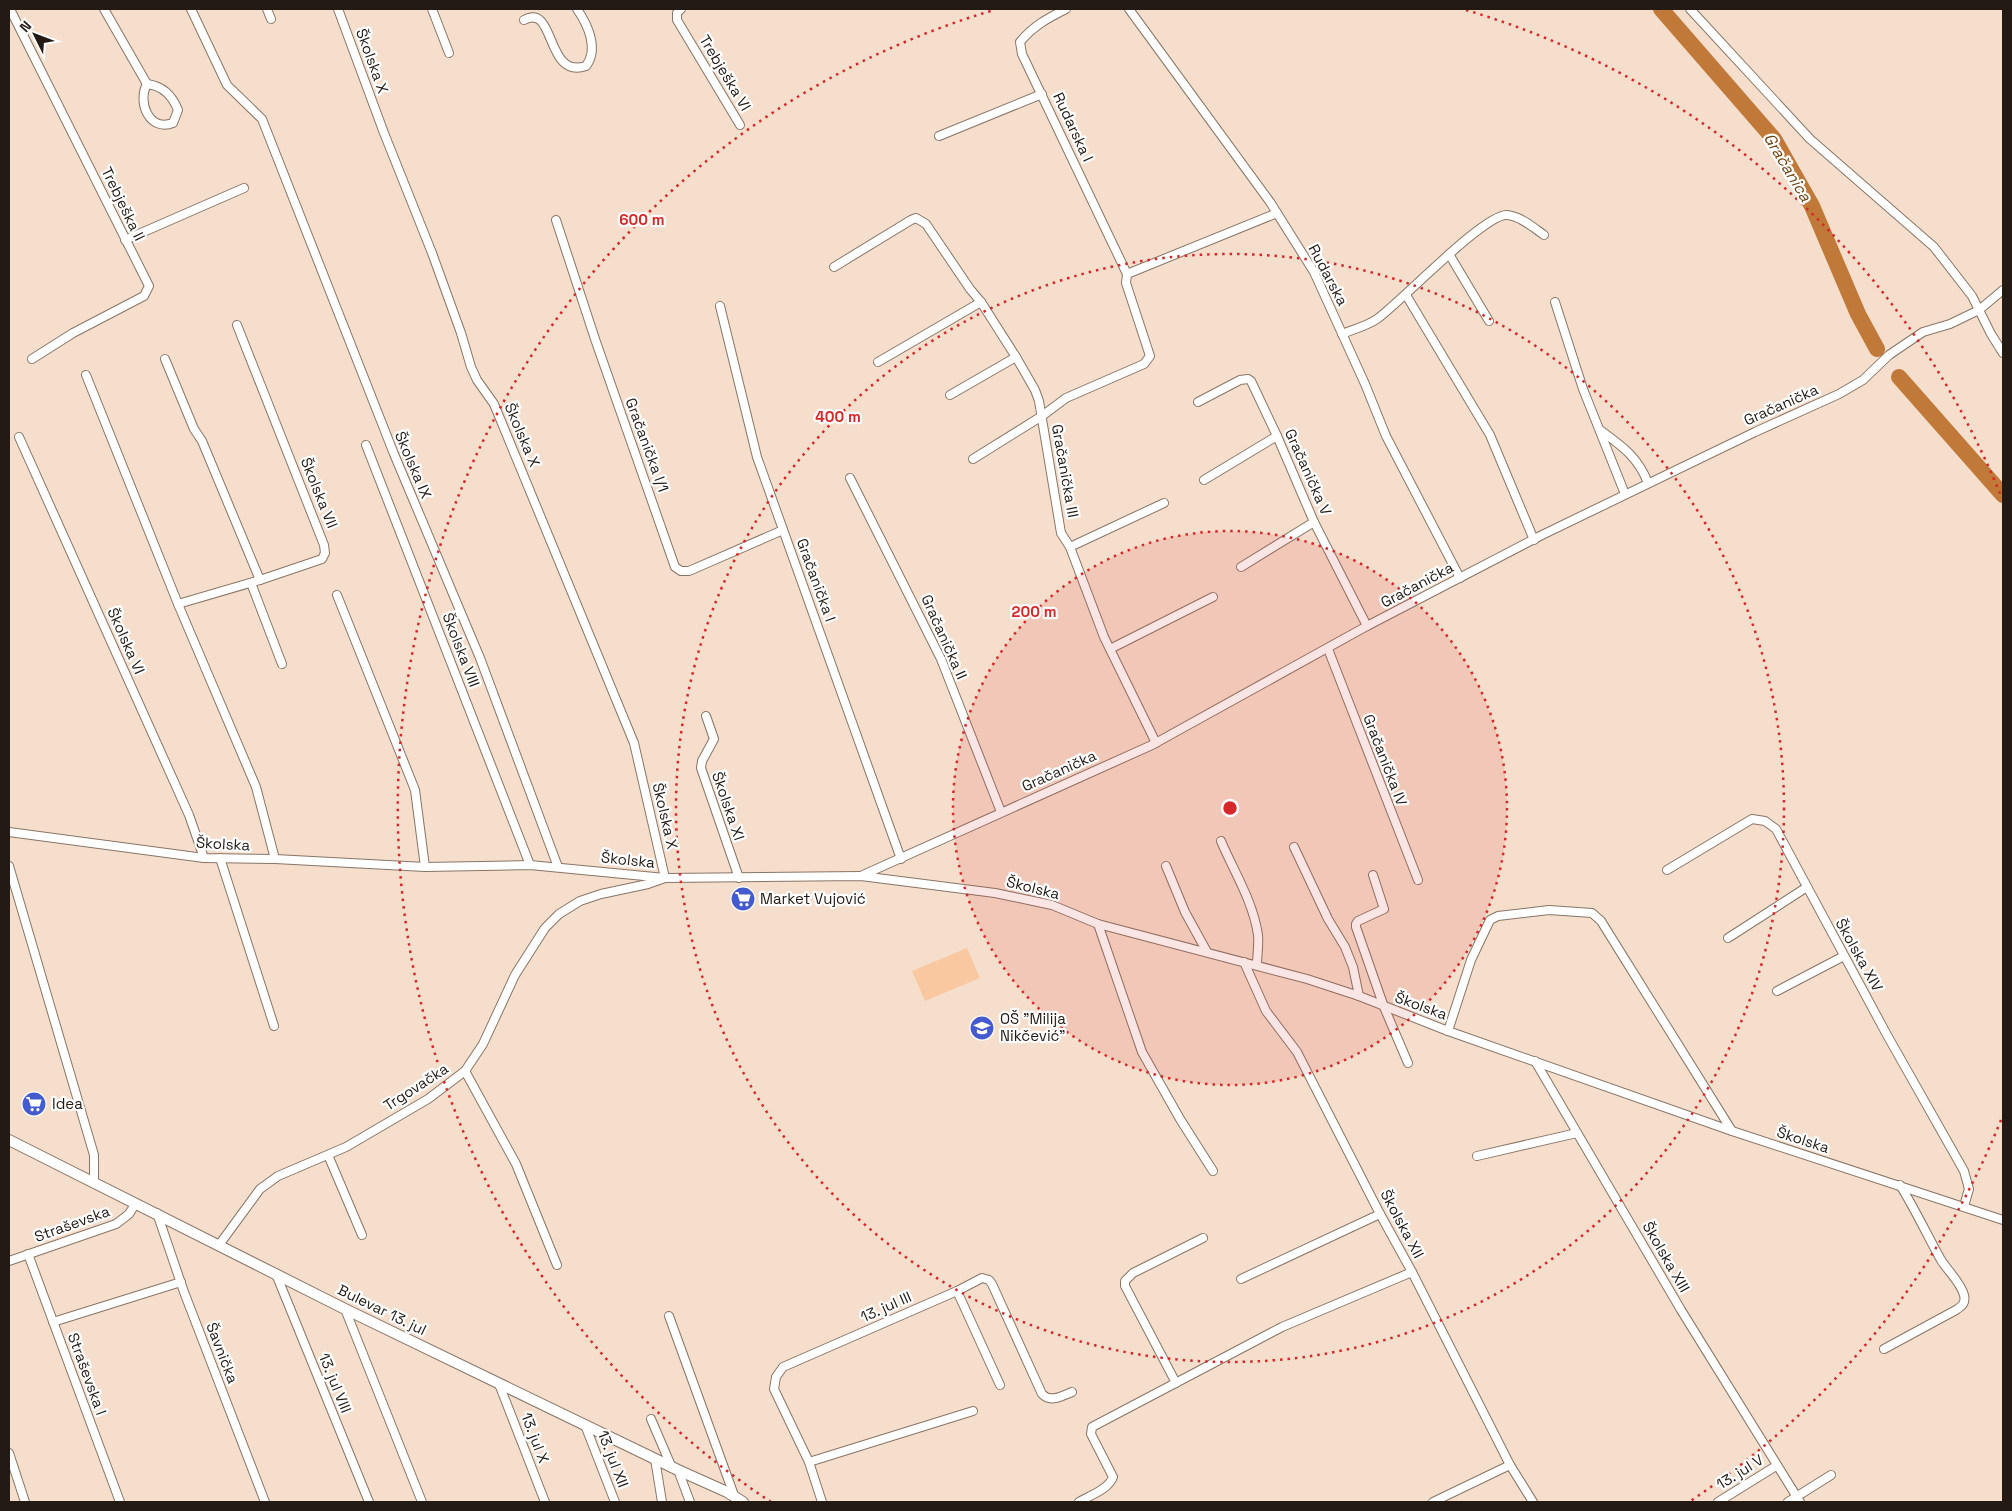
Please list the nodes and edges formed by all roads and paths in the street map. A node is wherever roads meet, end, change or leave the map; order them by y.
1 (10, 9) edge
2 (104, 9) edge
3 (192, 9) edge
4 (266, 9) edge
5 (338, 9) edge
6 (432, 9) edge
7 (577, 9) edge
8 (681, 9) edge
9 (1066, 9) edge
10 (1129, 9) edge
11 (1690, 9) edge
12 (271, 19) dead end
13 (524, 20) dead end
14 (449, 53) dead end
15 (147, 84) junction
16 (1042, 94) junction
17 (740, 126) dead end
18 (939, 136) dead end
19 (244, 188) dead end
20 (1277, 213) junction
21 (556, 220) dead end
22 (1544, 235) dead end
23 (125, 240) junction
24 (1449, 254) junction
25 (834, 267) dead end
26 (1127, 274) junction
27 (2003, 290) edge
28 (1406, 295) junction
29 (981, 302) junction
30 (1555, 302) dead end
31 (720, 306) dead end
32 (1979, 310) junction
33 (1489, 321) dead end
34 (237, 325) dead end
35 (1342, 334) junction
36 (2003, 353) edge
37 (1016, 357) junction
38 (32, 359) dead end
39 (165, 359) dead end
40 (878, 362) dead end
41 (86, 375) dead end
42 (950, 395) dead end
43 (1198, 402) dead end
44 (1042, 416) junction
45 (1599, 429) junction
46 (1277, 436) junction
47 (19, 438) dead end
48 (366, 446) dead end
49 (972, 459) dead end
50 (850, 478) dead end
51 (1204, 480) dead end
52 (1648, 483) junction
53 (1625, 494) junction
54 (1164, 503) dead end
55 (1314, 522) junction
56 (783, 530) junction
57 (1534, 540) junction
58 (1070, 548) junction
59 (1241, 567) dead end
60 (1460, 578) junction
61 (260, 580) junction
62 (251, 583) junction
63 (337, 595) dead end
64 (1213, 597) dead end
65 (178, 604) junction
66 (1367, 626) junction
67 (1110, 649) junction
68 (1328, 649) junction
69 (282, 664) dead end
70 (706, 716) dead end
71 (1156, 743) junction
72 (1001, 812) junction
73 (9, 832) edge
74 (1221, 841) dead end
75 (1294, 847) dead end
76 (204, 858) junction
77 (220, 858) junction
78 (274, 859) junction
79 (901, 859) junction
80 (530, 865) junction
81 (9, 866) edge
82 (1166, 866) dead end
83 (425, 867) junction
84 (558, 867) junction
85 (1667, 870) dead end
86 (1373, 875) dead end
87 (861, 876) junction
88 (665, 878) junction
89 (739, 878) junction
90 (1418, 880) dead end
91 (1807, 887) junction
92 (1098, 924) junction
93 (1728, 938) dead end
94 (1207, 952) junction
95 (1844, 956) junction
96 (1244, 962) junction
97 (1257, 966) junction
98 (1777, 991) dead end
99 (1359, 996) junction
100 (1384, 1007) junction
101 (274, 1026) dead end
102 (1448, 1031) junction
103 (1535, 1061) junction
104 (1408, 1063) dead end
105 (465, 1071) junction
106 (1732, 1131) junction
107 (1577, 1133) junction
108 (9, 1140) edge
109 (328, 1155) junction
110 (1477, 1156) dead end
111 (1212, 1171) dead end
112 (94, 1183) junction
113 (1900, 1186) junction
114 (136, 1203) junction
115 (1964, 1206) junction
116 (157, 1214) junction
117 (1380, 1214) junction
118 (2003, 1220) edge
119 (362, 1235) dead end
120 (1203, 1238) dead end
121 (219, 1245) junction
122 (28, 1254) junction
123 (9, 1261) edge
124 (557, 1264) dead end
125 (1412, 1272) junction
126 (276, 1274) junction
127 (1242, 1280) dead end
128 (181, 1282) junction
129 (958, 1291) junction
130 (345, 1309) junction
131 (670, 1316) dead end
132 (53, 1322) junction
133 (1884, 1349) dead end
134 (1176, 1383) junction
135 (499, 1384) junction
136 (1000, 1385) dead end
137 (1072, 1392) dead end
138 (973, 1411) dead end
139 (651, 1419) dead end
140 (586, 1425) junction
141 (9, 1453) edge
142 (655, 1459) junction
143 (809, 1462) junction
144 (1510, 1465) junction
145 (1776, 1466) junction
146 (675, 1469) junction
147 (1831, 1475) dead end
148 (734, 1499) edge
149 (1798, 1500) edge
150 (25, 1502) edge
151 (120, 1502) edge
152 (265, 1502) edge
153 (369, 1502) edge
154 (422, 1502) edge
155 (545, 1502) edge
156 (614, 1502) edge
157 (662, 1502) edge
158 (690, 1502) edge
159 (822, 1502) edge
160 (1079, 1502) edge
161 (1433, 1502) edge
162 (1533, 1502) edge
163 (1718, 1502) edge
164 (1788, 1502) edge

1 - 23 street, Trebješka II
2 - 15 street
3 - 84 street, Školska IX
4 - 12 street
5 - 88 street, Školska X
6 - 14 street
7 - 13 street
8 - 17 street, Trebješka VI
9 - 16 street, Rudarska I
10 - 20 street, Rudarska
11 - 32 street
15 - 15 street
16 - 18 street
16 - 26 street, Rudarska I
19 - 23 street
20 - 26 street
20 - 35 street, Rudarska
21 - 56 street, Gračanička I/1
22 - 24 street
23 - 38 street, Trebješka II
24 - 28 street
24 - 33 street
25 - 29 street, Gračanička III
26 - 44 street, Rudarska I
27 - 32 street, Gračanička
28 - 35 street
28 - 57 street
29 - 37 street, Gračanička III
29 - 40 street
30 - 45 street
31 - 56 street, Gračanička I
32 - 36 street
32 - 52 street, Gračanička
34 - 61 street, Školska VII
35 - 60 street, Rudarska
37 - 42 street
37 - 44 street, Gračanička III
39 - 61 street
41 - 65 street
43 - 46 street, Gračanička V
44 - 49 street
44 - 58 street, Gračanička III
45 - 52 street
45 - 53 street
46 - 51 street
46 - 55 street, Gračanička V
47 - 76 street, Školska VI
48 - 80 street, Školska VIII
50 - 72 street, Gračanička II
52 - 53 street, Gračanička
53 - 57 street, Gračanička
54 - 58 street
55 - 59 street
55 - 66 street, Gračanička V
56 - 79 street, Gračanička I
57 - 60 street, Gračanička
58 - 67 street, Gračanička III
60 - 66 street, Gračanička
61 - 62 street, Školska VII
62 - 65 street, Školska VII
62 - 69 street
63 - 83 street
64 - 67 street
65 - 78 street
66 - 68 street, Gračanička
67 - 71 street, Gračanička III
68 - 71 street, Gračanička
68 - 90 street, Gračanička IV
70 - 89 street, Školska XI
71 - 72 street, Gračanička
72 - 79 street, Gračanička
73 - 76 street, Školska
74 - 97 street
75 - 99 street
76 - 77 street, Školska
77 - 78 street, Školska
77 - 101 street
78 - 83 street, Školska
79 - 87 street, Gračanička
80 - 83 street, Školska
80 - 84 street, Školska
81 - 112 street
82 - 94 street
84 - 88 street, Školska
85 - 91 street, Školska XIV
86 - 100 street
87 - 89 street, Školska
87 - 92 street, Školska
88 - 89 street, Školska
88 - 105 street, Trgovačka
91 - 93 street
91 - 95 street, Školska XIV
92 - 94 street, Školska
92 - 111 street
94 - 96 street, Školska
95 - 98 street
95 - 115 street, Školska XIV
96 - 97 street, Školska
96 - 117 street, Školska XII
97 - 99 street, Školska
99 - 100 street, Školska
100 - 102 street, Školska
100 - 104 street
102 - 103 street, Školska
102 - 106 street
103 - 106 street, Školska
103 - 107 street, Školska XIII
105 - 109 street, Trgovačka
105 - 124 street
106 - 113 street, Školska
107 - 110 street
107 - 145 street, Školska XIII
108 - 112 street, Bulevar 13. jul
109 - 119 street
109 - 121 street, Trgovačka
112 - 114 street, Bulevar 13. jul
113 - 115 street, Školska
113 - 133 street
114 - 116 street, Bulevar 13. jul
114 - 122 street, Straševska
115 - 118 street, Školska
116 - 121 street, Bulevar 13. jul
116 - 128 street, Šavnička
117 - 125 street, Školska XII
117 - 127 street
120 - 134 street
121 - 126 street, Bulevar 13. jul
122 - 123 street, Straševska
122 - 132 street, Straševska I
125 - 134 street
125 - 144 street, Školska XII
126 - 130 street, Bulevar 13. jul
126 - 153 street, 13. jul VIII
128 - 132 street
128 - 152 street, Šavnička
129 - 136 street
129 - 137 street, 13. jul III
129 - 143 street, 13. jul III
130 - 135 street, Bulevar 13. jul
130 - 154 street
131 - 148 street
132 - 151 street, Straševska I
134 - 160 street
135 - 140 street, Bulevar 13. jul
135 - 155 street, 13. jul X
138 - 143 street
139 - 146 street
140 - 142 street, Bulevar 13. jul
140 - 156 street, 13. jul XII
141 - 150 street
142 - 146 street, Bulevar 13. jul
142 - 157 street
143 - 159 street, 13. jul III
144 - 161 street
144 - 162 street, Školska XII
145 - 149 street, Školska XIII
145 - 163 street, 13. jul V
146 - 148 street, Bulevar 13. jul
146 - 158 street
147 - 149 street
149 - 164 street

